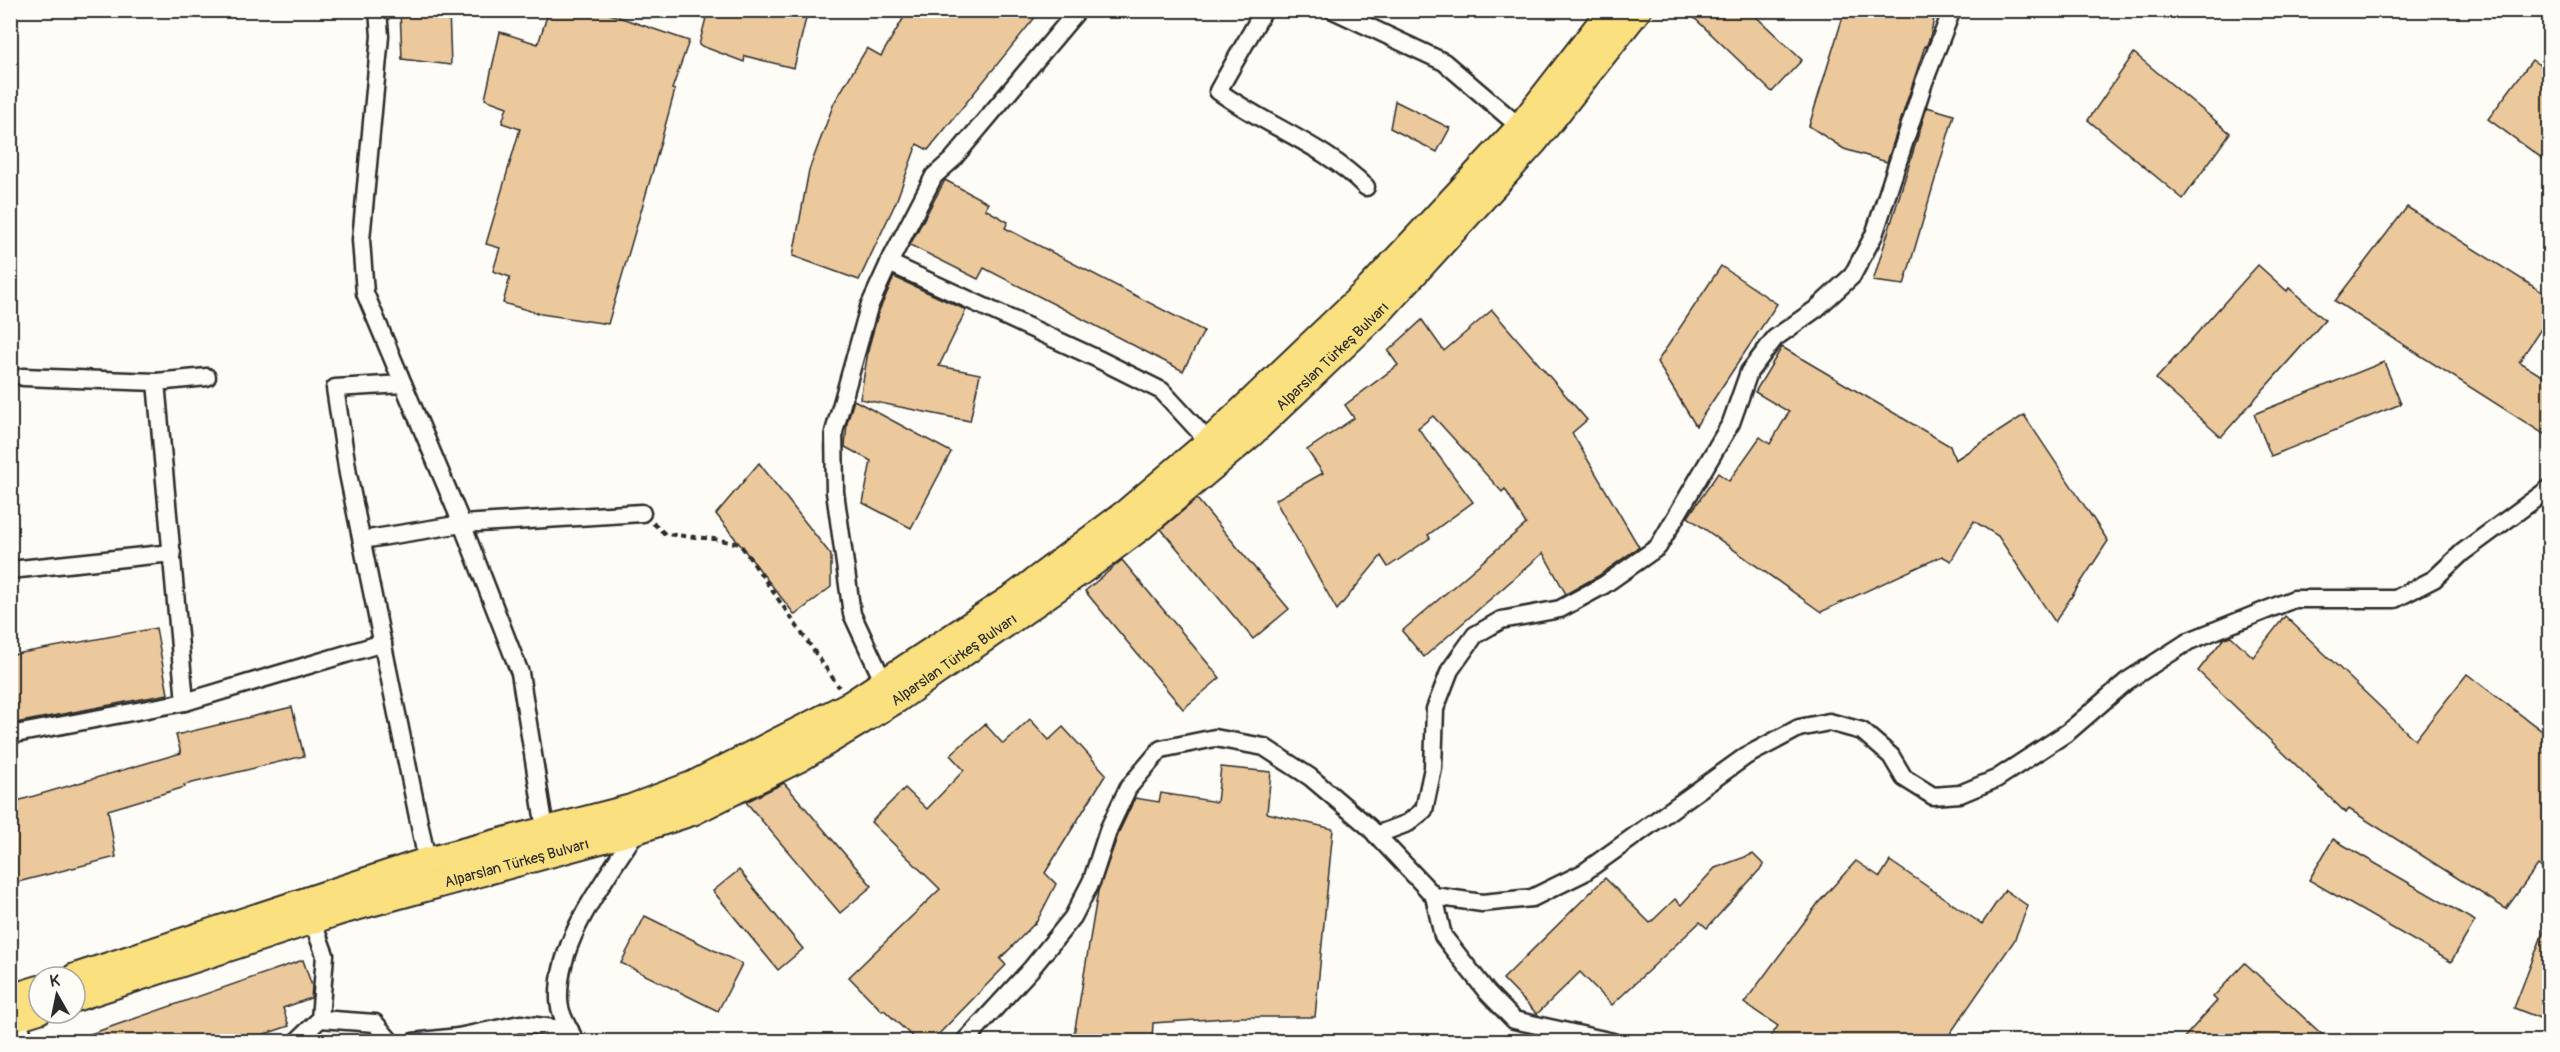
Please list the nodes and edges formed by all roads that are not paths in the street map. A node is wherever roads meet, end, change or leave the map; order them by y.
1 (378, 10) edge
2 (1078, 10) edge
3 (1264, 10) edge
4 (1333, 10) edge
5 (1611, 10) edge
6 (1638, 10) edge
7 (1952, 10) edge
8 (1520, 127) junction
9 (1366, 187) dead end
10 (888, 263) junction
11 (23, 377) dead end
12 (207, 378) dead end
13 (156, 381) junction
14 (403, 384) junction
15 (1209, 442) junction
16 (2550, 488) edge
17 (642, 513) road end
18 (462, 524) junction
19 (362, 540) junction
20 (172, 553) junction
21 (10, 570) edge
22 (383, 643) junction
23 (884, 683) junction
24 (185, 702) junction
25 (10, 735) edge
26 (545, 830) junction
27 (637, 830) junction
28 (1376, 835) junction
29 (427, 861) junction
30 (1434, 896) junction
31 (312, 920) junction
32 (87, 973) edge
33 (87, 994) edge
34 (19, 1011) edge
35 (320, 1019) junction
36 (573, 1036) edge
37 (26, 1041) edge
38 (296, 1041) edge
39 (392, 1041) edge
40 (413, 1041) edge
41 (964, 1041) edge
42 (1612, 1041) edge

1 - 14 street
2 - 10 street
3 - 9 street
4 - 8 street
5 - 8 main road, Alparslan Türkeş Bulvarı
6 - 27 main road, Alparslan Türkeş Bulvarı
7 - 28 street
8 - 15 main road, Alparslan Türkeş Bulvarı
10 - 15 street
10 - 23 street
11 - 13 street
12 - 13 street
13 - 20 street
14 - 18 street
14 - 19 street
15 - 23 main road, Alparslan Türkeş Bulvarı
16 - 30 street
17 - 18 street
18 - 19 street
18 - 26 street
19 - 22 street
20 - 21 street
20 - 24 street
22 - 24 street
22 - 29 street
23 - 26 main road, Alparslan Türkeş Bulvarı
24 - 25 street
26 - 29 main road, Alparslan Türkeş Bulvarı
27 - 31 main road, Alparslan Türkeş Bulvarı
27 - 36 street
28 - 30 street
28 - 41 street
29 - 32 main road, Alparslan Türkeş Bulvarı
30 - 42 street
31 - 33 main road, Alparslan Türkeş Bulvarı
31 - 35 street
34 - 37 street
35 - 38 street
35 - 39 street
36 - 40 street

